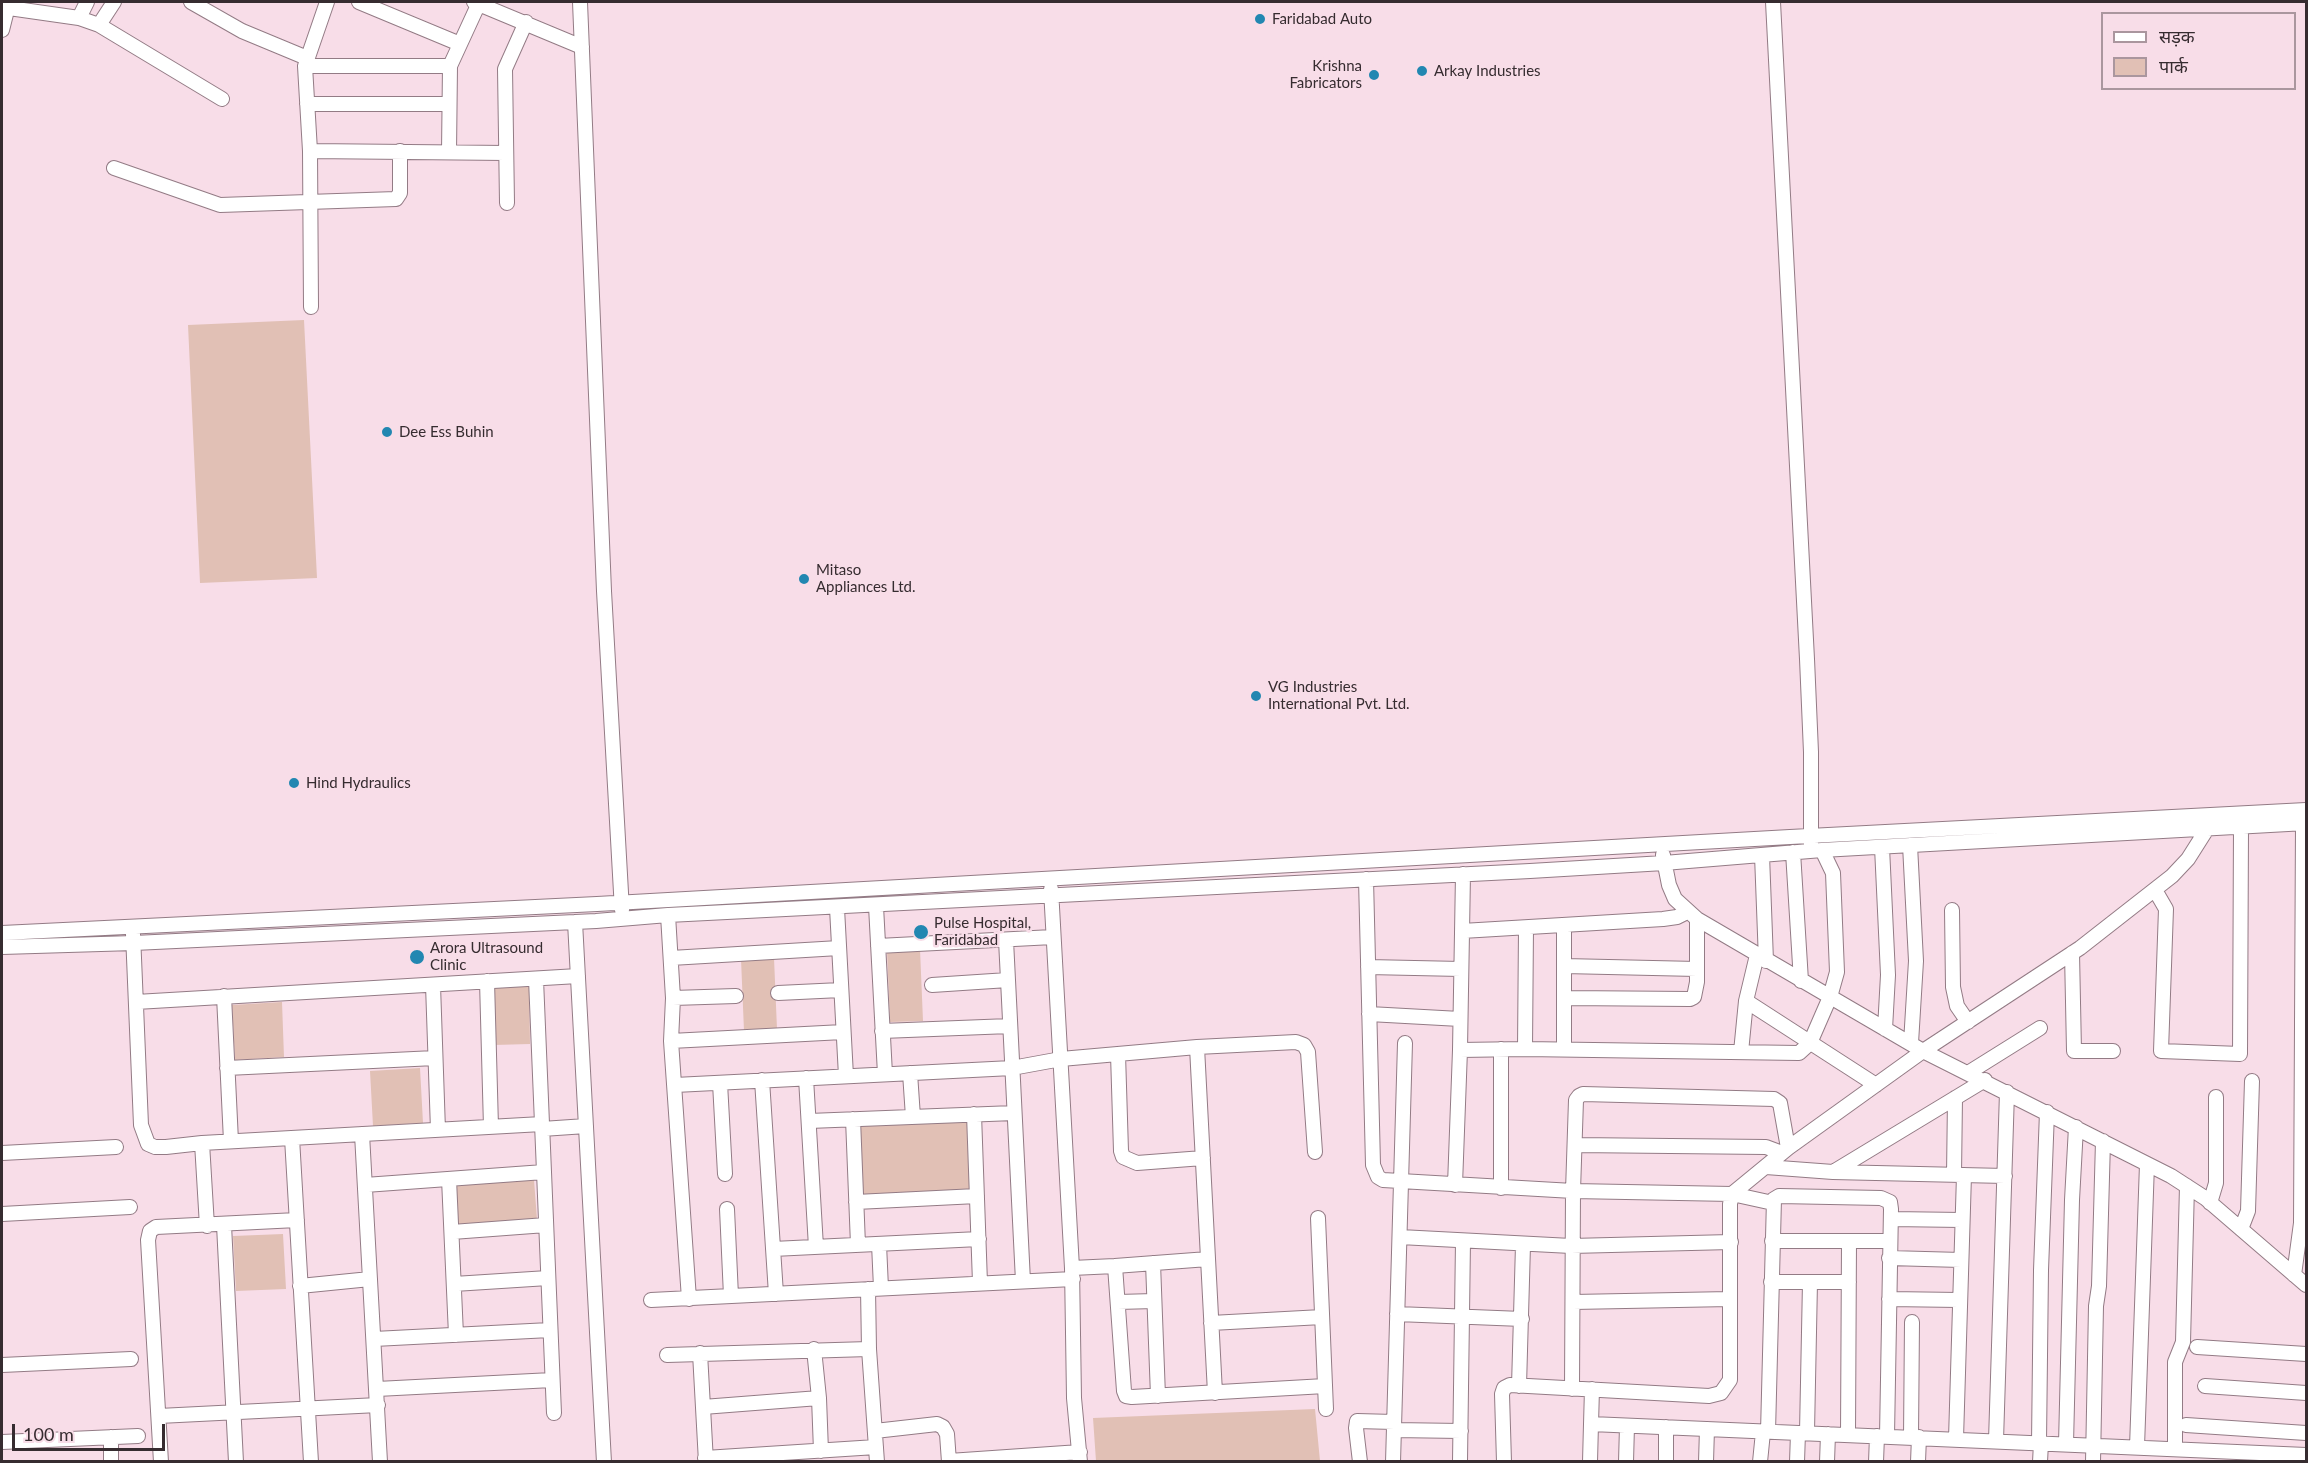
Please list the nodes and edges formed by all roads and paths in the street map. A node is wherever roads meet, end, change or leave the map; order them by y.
1 (87, 2) edge
2 (114, 2) edge
3 (190, 2) edge
4 (327, 2) edge
5 (359, 2) edge
6 (580, 2) edge
7 (1773, 2) edge
8 (483, 3) edge
9 (6, 6) edge
10 (80, 18) junction
11 (526, 22) junction
12 (99, 25) junction
13 (2, 30) edge
14 (460, 44) junction
15 (582, 47) junction
16 (306, 62) junction
17 (450, 66) junction
18 (222, 99) dead end
19 (307, 104) junction
20 (450, 104) junction
21 (310, 151) junction
22 (400, 152) junction
23 (449, 152) junction
24 (506, 153) junction
25 (114, 168) dead end
26 (310, 201) junction
27 (507, 203) dead end
28 (311, 307) dead end
29 (2305, 819) edge
30 (2241, 826) junction
31 (2207, 829) junction
32 (1662, 844) junction
33 (1910, 845) junction
34 (1815, 846) junction
35 (1882, 847) junction
36 (1793, 852) junction
37 (1762, 855) junction
38 (1664, 863) junction
39 (1463, 874) junction
40 (1050, 878) junction
41 (1366, 879) junction
42 (2155, 890) junction
43 (1051, 896) junction
44 (636, 901) junction
45 (621, 902) junction
46 (876, 906) junction
47 (837, 908) junction
48 (1952, 910) dead end
49 (668, 915) junction
50 (1692, 916) junction
51 (637, 919) junction
52 (622, 920) junction
53 (575, 922) junction
54 (1564, 925) junction
55 (133, 927) junction
56 (1526, 928) junction
57 (1462, 931) junction
58 (2, 933) edge
59 (1053, 937) junction
60 (1006, 940) junction
61 (134, 943) junction
62 (878, 946) junction
63 (2, 947) edge
64 (839, 948) junction
65 (2072, 953) junction
66 (671, 958) junction
67 (1762, 958) junction
68 (1564, 966) junction
69 (1368, 967) junction
70 (1461, 969) junction
71 (1697, 969) junction
72 (578, 976) junction
73 (537, 979) junction
74 (1008, 980) junction
75 (487, 981) junction
76 (1801, 981) junction
77 (433, 985) junction
78 (932, 985) dead end
79 (841, 990) junction
80 (778, 993) dead end
81 (224, 996) junction
82 (736, 996) dead end
83 (1830, 997) junction
84 (673, 998) junction
85 (1564, 998) junction
86 (1746, 1001) junction
87 (136, 1002) junction
88 (1369, 1014) junction
89 (1460, 1019) junction
90 (1968, 1022) junction
91 (1010, 1026) junction
92 (2040, 1028) dead end
93 (1885, 1029) junction
94 (882, 1031) junction
95 (843, 1032) junction
96 (671, 1041) junction
97 (1810, 1042) junction
98 (1405, 1043) dead end
99 (1911, 1043) junction
100 (1197, 1047) junction
101 (1564, 1048) junction
102 (1501, 1049) junction
103 (1525, 1049) junction
104 (1460, 1050) junction
105 (1923, 1051) junction
106 (2113, 1051) dead end
107 (1741, 1052) junction
108 (1118, 1054) junction
109 (435, 1058) junction
110 (1061, 1059) junction
111 (227, 1068) junction
112 (1012, 1068) junction
113 (1968, 1072) junction
114 (910, 1073) junction
115 (885, 1074) junction
116 (846, 1076) junction
117 (806, 1078) junction
118 (762, 1080) junction
119 (1985, 1080) junction
120 (2252, 1081) dead end
121 (720, 1083) junction
122 (675, 1085) junction
123 (1876, 1085) junction
124 (2007, 1092) junction
125 (2216, 1097) dead end
126 (1955, 1098) junction
127 (1014, 1113) junction
128 (2047, 1113) junction
129 (974, 1114) junction
130 (913, 1117) junction
131 (853, 1119) junction
132 (809, 1121) junction
133 (542, 1126) junction
134 (586, 1126) junction
135 (492, 1127) junction
136 (2076, 1127) junction
137 (438, 1130) junction
138 (362, 1134) junction
139 (292, 1138) junction
140 (231, 1141) junction
141 (2103, 1141) junction
142 (202, 1143) junction
143 (1575, 1145) junction
144 (116, 1147) dead end
145 (1785, 1151) junction
146 (1315, 1152) dead end
147 (2, 1153) edge
148 (1203, 1158) junction
149 (2147, 1164) junction
150 (1766, 1167) junction
151 (544, 1172) junction
152 (1833, 1172) junction
153 (725, 1174) dead end
154 (1959, 1175) junction
155 (2005, 1176) junction
156 (449, 1179) junction
157 (1401, 1181) junction
158 (365, 1185) junction
159 (1455, 1185) junction
160 (2187, 1186) junction
161 (1501, 1188) junction
162 (1573, 1191) junction
163 (1732, 1194) junction
164 (977, 1196) junction
165 (856, 1202) junction
166 (1773, 1203) junction
167 (2210, 1203) junction
168 (130, 1207) dead end
169 (727, 1209) dead end
170 (2, 1214) edge
171 (1318, 1218) dead end
172 (1891, 1219) junction
173 (297, 1220) junction
174 (1962, 1220) junction
175 (224, 1225) junction
176 (546, 1225) junction
177 (207, 1226) junction
178 (2241, 1229) junction
179 (452, 1232) junction
180 (1400, 1237) junction
181 (979, 1239) junction
182 (1463, 1241) junction
183 (1890, 1241) junction
184 (1731, 1242) junction
185 (1772, 1242) junction
186 (1849, 1242) junction
187 (879, 1244) junction
188 (858, 1245) junction
189 (1523, 1245) junction
190 (1571, 1246) junction
191 (816, 1247) junction
192 (773, 1249) junction
193 (1889, 1258) junction
194 (1208, 1259) junction
195 (1961, 1260) junction
196 (1153, 1263) junction
197 (1115, 1266) junction
198 (1073, 1273) junction
199 (2294, 1275) junction
200 (548, 1278) junction
201 (370, 1279) junction
202 (1023, 1281) junction
203 (1771, 1282) junction
204 (1810, 1282) junction
205 (1849, 1282) junction
206 (980, 1283) junction
207 (454, 1284) junction
208 (2307, 1285) edge
209 (300, 1286) junction
210 (875, 1289) junction
211 (776, 1294) junction
212 (731, 1296) junction
213 (689, 1299) junction
214 (1730, 1299) junction
215 (1889, 1299) junction
216 (651, 1300) dead end
217 (1959, 1300) junction
218 (1154, 1301) junction
219 (1118, 1302) junction
220 (1574, 1302) junction
221 (1397, 1314) junction
222 (1462, 1316) junction
223 (1322, 1317) junction
224 (1522, 1319) junction
225 (1912, 1322) dead end
226 (1211, 1323) junction
227 (550, 1330) junction
228 (456, 1335) junction
229 (374, 1339) junction
230 (2198, 1347) dead end
231 (814, 1349) junction
232 (869, 1349) junction
233 (700, 1353) junction
234 (2307, 1354) edge
235 (666, 1355) dead end
236 (131, 1359) dead end
237 (2, 1365) edge
238 (552, 1380) junction
239 (1325, 1386) junction
240 (1519, 1386) junction
241 (2205, 1386) dead end
242 (377, 1389) junction
243 (1572, 1389) junction
244 (1592, 1389) junction
245 (1215, 1392) junction
246 (2307, 1393) edge
247 (1158, 1396) junction
248 (819, 1398) junction
249 (378, 1404) junction
250 (703, 1407) junction
251 (308, 1408) junction
252 (1326, 1409) dead end
253 (233, 1412) junction
254 (554, 1413) dead end
255 (159, 1416) junction
256 (1591, 1424) junction
257 (2186, 1425) dead end
258 (1394, 1426) junction
259 (1627, 1426) junction
260 (1666, 1427) junction
261 (1707, 1429) junction
262 (875, 1431) junction
263 (1461, 1431) junction
264 (1766, 1432) junction
265 (1802, 1433) junction
266 (2307, 1433) edge
267 (1828, 1434) junction
268 (1848, 1435) junction
269 (138, 1436) dead end
270 (1882, 1436) junction
271 (111, 1437) junction
272 (1915, 1437) junction
273 (1956, 1439) junction
274 (1996, 1441) junction
275 (2, 1442) edge
276 (2040, 1443) junction
277 (2066, 1444) junction
278 (2093, 1445) junction
279 (2137, 1447) junction
280 (2175, 1449) junction
281 (820, 1451) junction
282 (876, 1454) edge
283 (2155, 1455) edge
284 (2307, 1455) edge
285 (2190, 1456) edge
286 (2220, 1456) edge
287 (1080, 1457) edge
288 (2246, 1457) edge
289 (754, 1458) edge
290 (2291, 1458) edge
291 (706, 1460) edge
292 (111, 1461) edge
293 (161, 1461) edge
294 (236, 1461) edge
295 (311, 1461) edge
296 (380, 1461) edge
297 (604, 1461) edge
298 (949, 1461) edge
299 (1360, 1461) edge
300 (1393, 1461) edge
301 (1460, 1461) edge
302 (1504, 1461) edge
303 (1590, 1461) edge
304 (1626, 1461) edge
305 (1666, 1461) edge
306 (1706, 1461) edge
307 (1760, 1461) edge
308 (1797, 1461) edge
309 (1827, 1461) edge
310 (1876, 1461) edge
311 (1918, 1461) edge
312 (2040, 1461) edge
313 (2093, 1461) edge

1 - 10 street
2 - 12 street
3 - 16 street
4 - 16 street
5 - 14 street
6 - 15 street
7 - 34 street
8 - 11 street
8 - 14 street
9 - 10 street
9 - 13 street
10 - 12 street
11 - 15 street
11 - 24 street
12 - 18 street
14 - 17 street
15 - 45 street
16 - 17 street
16 - 19 street
17 - 20 street
19 - 20 street
19 - 21 street
20 - 23 street
21 - 22 street
21 - 26 street
22 - 23 street
22 - 26 street
23 - 24 street
24 - 27 street
25 - 26 street
26 - 28 street
29 - 30 street
29 - 34 street
29 - 199 street
30 - 31 street
30 - 42 street
31 - 33 street
31 - 42 street
32 - 34 street
32 - 38 street
32 - 40 street
33 - 35 street
33 - 99 street
34 - 35 street
34 - 36 street
34 - 83 street
35 - 93 street
36 - 37 street
36 - 76 street
37 - 38 street
37 - 67 street
38 - 39 street
38 - 50 street
39 - 41 street
39 - 57 street
40 - 43 street
40 - 44 street
41 - 43 street
41 - 69 street
42 - 65 street
43 - 46 street
43 - 59 street
44 - 45 street
44 - 51 street
45 - 52 street
45 - 55 street
46 - 47 street
46 - 62 street
47 - 49 street
47 - 64 street
48 - 90 street
49 - 51 street
49 - 66 street
50 - 54 street
50 - 67 street
50 - 71 street
51 - 52 street
52 - 53 street
53 - 61 street
53 - 72 street
54 - 56 street
54 - 68 street
55 - 58 street
55 - 61 street
56 - 57 street
56 - 103 street
57 - 70 street
59 - 60 street
59 - 110 street
60 - 62 street
60 - 74 street
61 - 63 street
61 - 87 street
62 - 94 street
64 - 66 street
64 - 79 street
65 - 90 street
65 - 106 street
66 - 84 street
67 - 76 street
67 - 86 street
68 - 71 street
68 - 85 street
69 - 70 street
69 - 88 street
70 - 89 street
71 - 85 street
72 - 73 street
72 - 134 street
73 - 75 street
73 - 133 street
74 - 78 street
74 - 91 street
75 - 77 street
75 - 135 street
76 - 83 street
77 - 81 street
77 - 109 street
79 - 80 street
79 - 95 street
81 - 87 street
81 - 111 street
82 - 84 street
83 - 93 street
83 - 97 street
84 - 96 street
85 - 101 street
86 - 97 street
86 - 107 street
87 - 142 street
88 - 89 street
88 - 157 street
89 - 104 street
90 - 105 street
91 - 94 street
91 - 112 street
92 - 113 street
93 - 99 street
94 - 115 street
95 - 96 street
95 - 116 street
96 - 122 street
97 - 107 street
97 - 123 street
98 - 157 street
99 - 105 street
100 - 108 street
100 - 146 street
100 - 148 street
101 - 103 street
101 - 107 street
102 - 103 street
102 - 104 street
102 - 161 street
104 - 159 street
105 - 113 street
105 - 123 street
108 - 110 street
108 - 148 street
109 - 111 street
109 - 137 street
110 - 112 street
110 - 198 street
111 - 140 street
112 - 114 street
112 - 127 street
113 - 119 street
114 - 115 street
114 - 130 street
115 - 116 street
116 - 117 street
117 - 118 street
117 - 132 street
118 - 121 street
118 - 192 street
119 - 124 street
119 - 126 street
120 - 178 street
121 - 122 street
121 - 153 street
122 - 213 street
123 - 145 street
124 - 128 street
124 - 155 street
125 - 167 street
126 - 152 street
126 - 154 street
127 - 129 street
127 - 202 street
128 - 136 street
128 - 276 street
129 - 130 street
129 - 164 street
130 - 131 street
131 - 132 street
131 - 165 street
132 - 191 street
133 - 134 street
133 - 135 street
133 - 151 street
134 - 297 street
135 - 137 street
136 - 141 street
136 - 277 street
137 - 138 street
138 - 139 street
138 - 158 street
139 - 140 street
139 - 173 street
140 - 142 street
141 - 149 street
141 - 278 street
142 - 177 street
143 - 145 street
143 - 145 street
143 - 162 street
144 - 147 street
145 - 150 street
148 - 194 street
149 - 160 street
149 - 279 street
150 - 152 street
150 - 163 street
151 - 156 street
151 - 176 street
152 - 154 street
154 - 155 street
154 - 174 street
155 - 274 street
156 - 158 street
156 - 179 street
157 - 159 street
157 - 180 street
158 - 201 street
159 - 161 street
160 - 167 street
160 - 280 street
161 - 162 street
162 - 163 street
162 - 190 street
163 - 166 street
163 - 184 street
164 - 165 street
164 - 181 street
165 - 188 street
166 - 172 street
166 - 185 street
167 - 178 street
168 - 170 street
169 - 212 street
171 - 223 street
172 - 174 street
172 - 183 street
173 - 175 street
173 - 209 street
174 - 195 street
175 - 177 street
175 - 253 street
176 - 179 street
176 - 200 street
177 - 255 street
178 - 199 street
179 - 207 street
180 - 182 street
180 - 221 street
181 - 187 street
181 - 206 street
182 - 189 street
182 - 222 street
183 - 186 street
183 - 193 street
184 - 190 street
184 - 214 street
185 - 186 street
185 - 203 street
186 - 205 street
187 - 188 street
187 - 210 street
188 - 191 street
189 - 190 street
189 - 224 street
190 - 220 street
191 - 192 street
192 - 211 street
193 - 195 street
193 - 215 street
194 - 196 street
194 - 226 street
195 - 217 street
196 - 197 street
196 - 218 street
197 - 198 street
197 - 219 street
198 - 202 street
198 - 287 street
199 - 208 street
200 - 207 street
200 - 227 street
201 - 209 street
201 - 229 street
202 - 206 street
203 - 204 street
203 - 264 street
204 - 205 street
204 - 265 street
205 - 268 street
206 - 210 street
207 - 228 street
209 - 251 street
210 - 211 street
210 - 232 street
211 - 212 street
212 - 213 street
213 - 216 street
214 - 220 street
214 - 244 street
215 - 217 street
215 - 270 street
217 - 273 street
218 - 219 street
218 - 247 street
219 - 247 street
220 - 243 street
221 - 222 street
221 - 258 street
222 - 224 street
222 - 263 street
223 - 226 street
223 - 239 street
224 - 240 street
225 - 272 street
226 - 245 street
227 - 228 street
227 - 238 street
228 - 229 street
229 - 242 street
230 - 234 street
231 - 232 street
231 - 233 street
231 - 248 street
232 - 262 street
233 - 235 street
233 - 250 street
236 - 237 street
238 - 242 street
238 - 254 street
239 - 245 street
239 - 252 street
240 - 243 street
240 - 302 street
241 - 246 street
242 - 249 street
243 - 244 street
244 - 256 street
245 - 247 street
248 - 250 street
248 - 281 street
249 - 251 street
249 - 296 street
250 - 291 street
251 - 253 street
251 - 295 street
253 - 255 street
253 - 294 street
255 - 293 street
256 - 259 street
256 - 303 street
257 - 266 street
258 - 263 street
258 - 299 street
258 - 300 street
259 - 260 street
259 - 304 street
260 - 261 street
260 - 305 street
261 - 264 street
261 - 306 street
262 - 282 street
262 - 298 street
263 - 301 street
264 - 265 street
264 - 307 street
265 - 267 street
265 - 308 street
267 - 268 street
267 - 309 street
268 - 270 street
269 - 271 street
270 - 272 street
270 - 310 street
271 - 275 street
271 - 292 street
272 - 273 street
272 - 311 street
273 - 274 street
274 - 276 street
276 - 277 street
276 - 312 street
277 - 278 street
278 - 279 street
278 - 313 street
279 - 283 street
280 - 283 street
280 - 285 street
281 - 282 street
281 - 289 street
284 - 290 street
285 - 286 street
286 - 288 street
287 - 298 street
288 - 290 street
289 - 291 street

